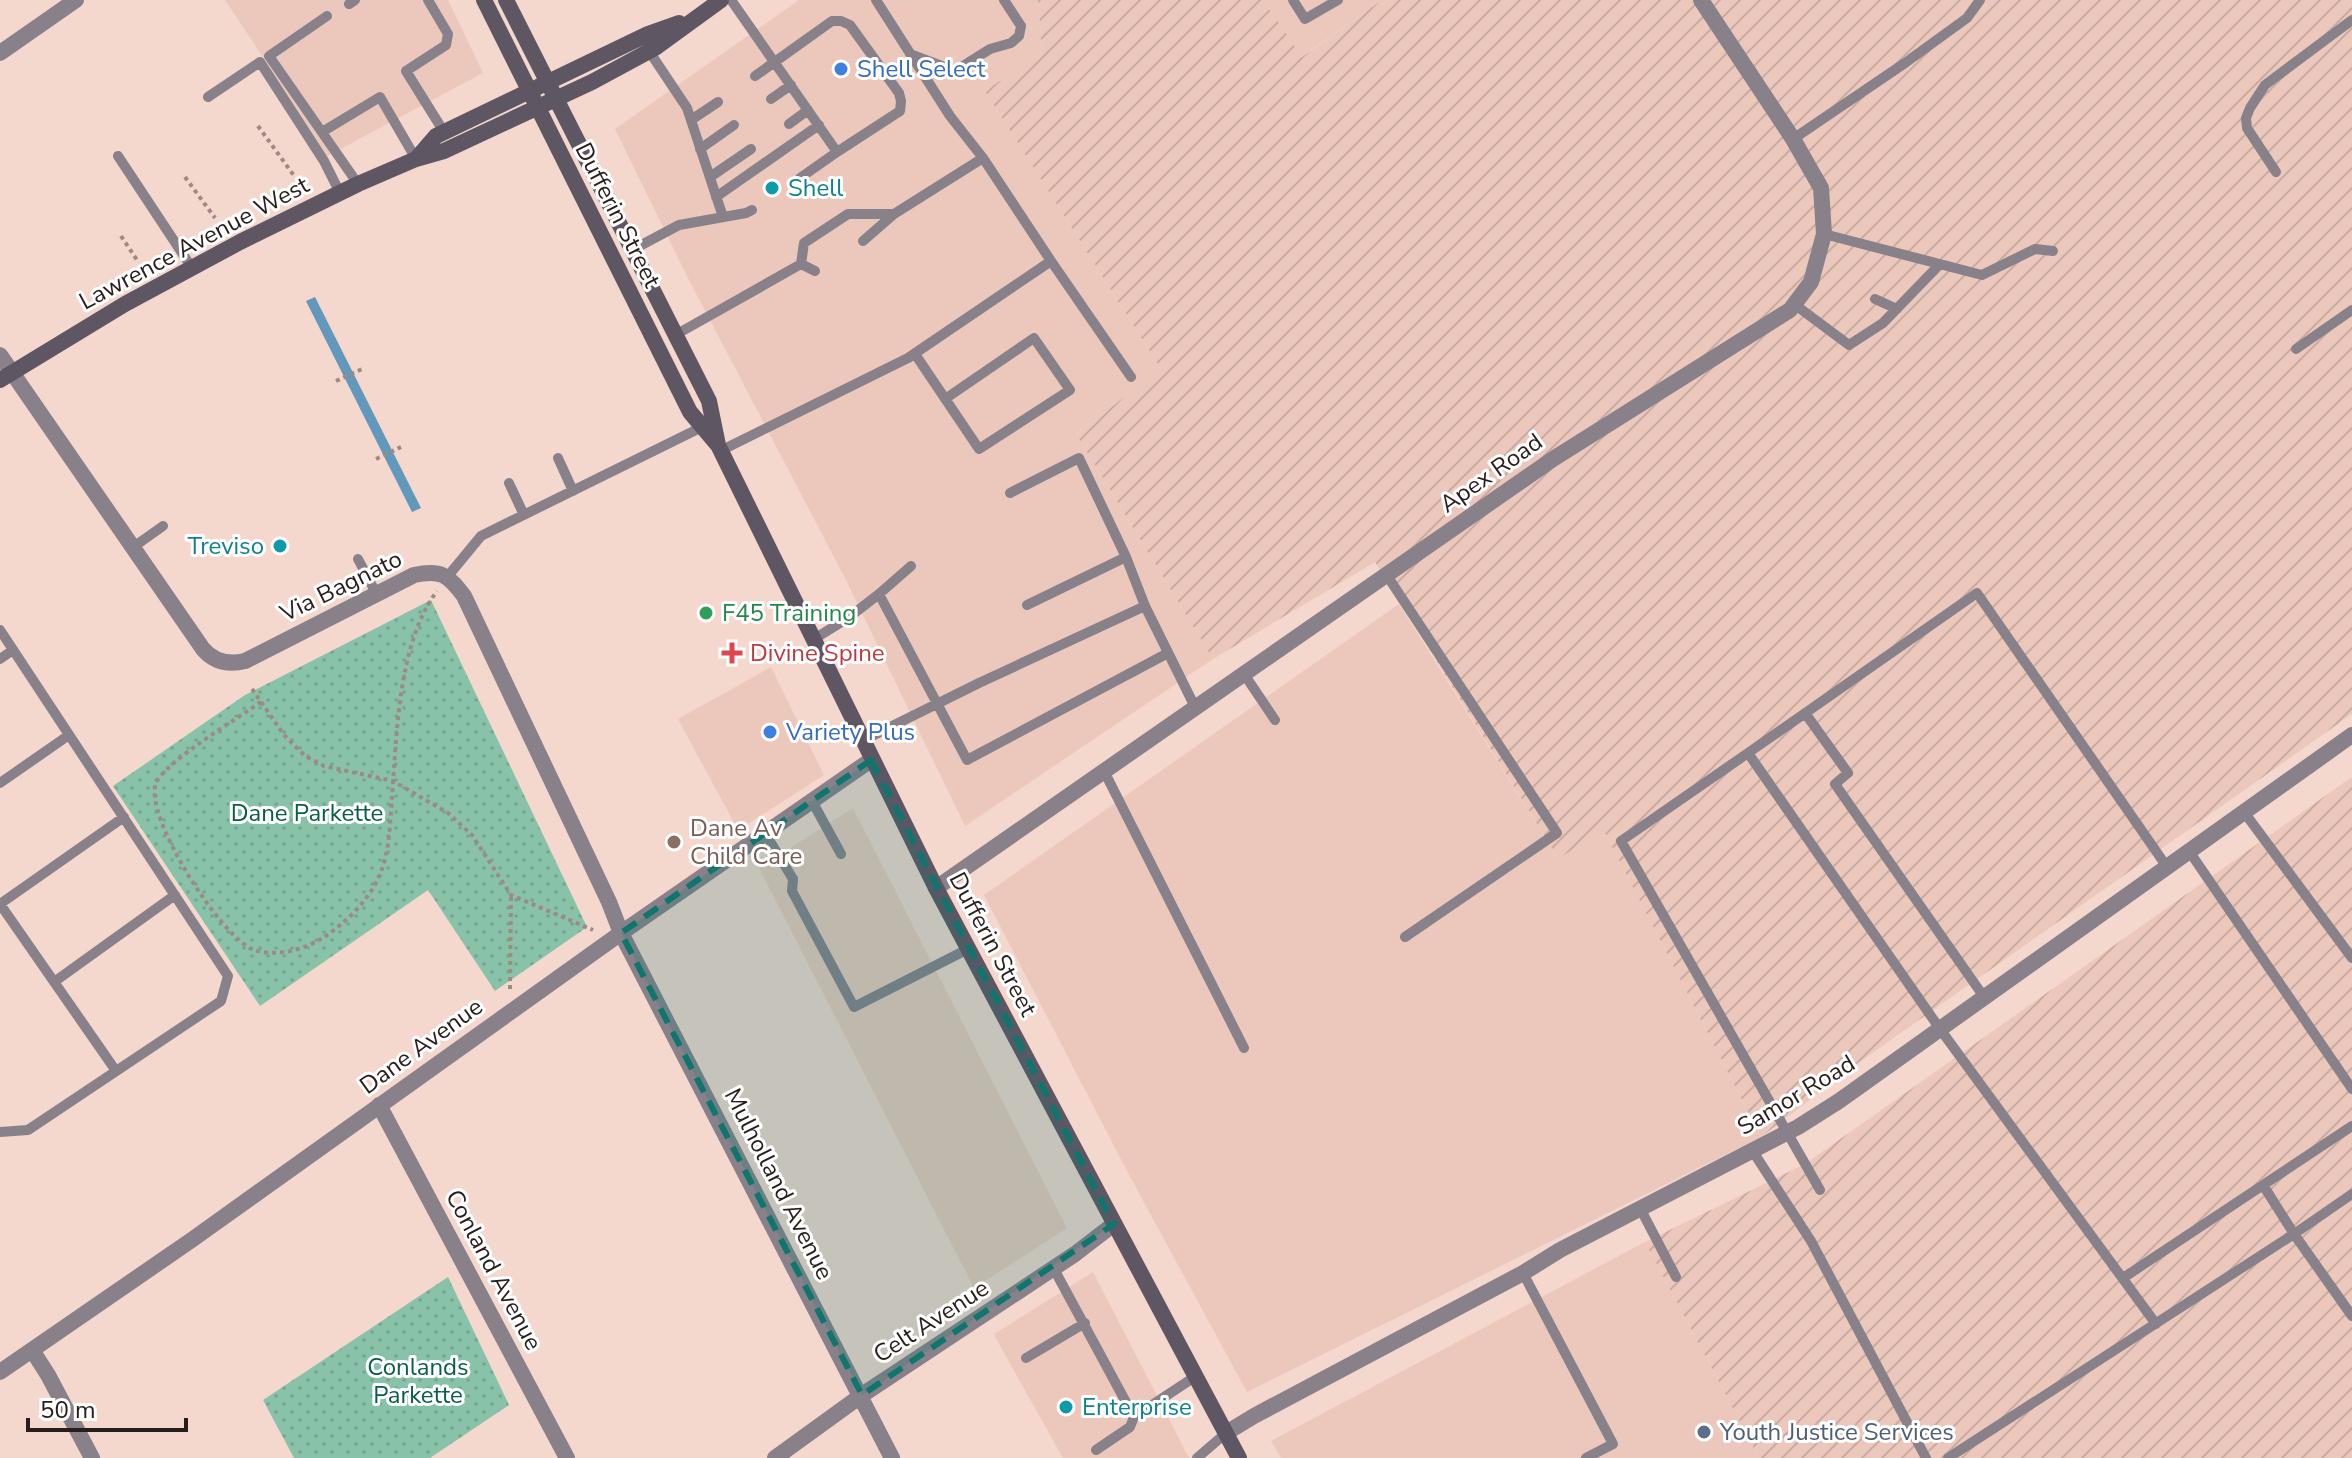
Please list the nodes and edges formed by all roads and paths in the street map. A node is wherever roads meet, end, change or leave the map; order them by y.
1 (76, 0) edge
2 (428, 0) edge
3 (484, 0) edge
4 (506, 0) edge
5 (721, 0) edge
6 (731, 0) edge
7 (876, 0) edge
8 (1004, 0) edge
9 (1293, 0) edge
10 (1338, 0) edge
11 (1701, 0) edge
12 (1980, 0) edge
13 (700, 15) junction
14 (327, 16) dead end
15 (2352, 20) edge
16 (649, 51) junction
17 (0, 53) edge
18 (910, 54) junction
19 (775, 62) junction
20 (755, 76) dead end
21 (549, 83) junction
22 (791, 85) junction
23 (530, 92) junction
24 (208, 97) dead end
25 (771, 99) dead end
26 (557, 100) junction
27 (718, 102) dead end
28 (539, 108) junction
29 (808, 110) junction
30 (691, 120) junction
31 (789, 124) dead end
32 (734, 125) dead end
33 (819, 125) junction
34 (258, 126) dead end
35 (322, 132) junction
36 (444, 132) junction
37 (1793, 139) junction
38 (700, 149) junction
39 (751, 149) dead end
40 (837, 152) junction
41 (118, 156) dead end
42 (983, 158) junction
43 (416, 159) junction
44 (2276, 172) dead end
45 (185, 177) dead end
46 (295, 177) dead end
47 (710, 177) junction
48 (800, 178) dead end
49 (358, 184) junction
50 (340, 193) junction
51 (716, 197) junction
52 (752, 210) dead end
53 (894, 214) junction
54 (723, 217) junction
55 (215, 218) dead end
56 (1824, 234) junction
57 (121, 236) dead end
58 (863, 241) dead end
59 (632, 250) junction
60 (2053, 251) dead end
61 (137, 260) dead end
62 (1051, 261) junction
63 (801, 264) junction
64 (1940, 264) junction
65 (192, 268) junction
66 (815, 271) dead end
67 (1875, 299) dead end
68 (1794, 304) junction
69 (1897, 309) junction
70 (2352, 310) edge
71 (677, 334) junction
72 (2296, 349) dead end
73 (915, 354) junction
74 (0, 355) edge
75 (362, 369) dead end
76 (6, 376) edge
77 (1131, 377) dead end
78 (336, 381) dead end
79 (945, 399) junction
80 (702, 427) junction
81 (401, 447) dead end
82 (719, 448) junction
83 (558, 458) dead end
84 (376, 459) dead end
85 (509, 483) dead end
86 (573, 491) junction
87 (1010, 493) dead end
88 (524, 515) junction
89 (163, 526) dead end
90 (132, 548) junction
91 (1126, 557) junction
92 (358, 559) dead end
93 (911, 566) dead end
94 (1386, 574) junction
95 (448, 576) junction
96 (376, 593) junction
97 (879, 594) junction
98 (1027, 605) dead end
99 (1145, 606) junction
100 (0, 630) edge
101 (814, 639) junction
102 (13, 650) junction
103 (1168, 653) junction
104 (0, 659) edge
105 (1244, 674) junction
106 (252, 689) dead end
107 (261, 702) junction
108 (937, 704) junction
109 (1195, 707) junction
110 (1805, 713) junction
111 (1275, 720) dead end
112 (69, 735) junction
113 (2352, 735) edge
114 (862, 741) junction
115 (1748, 753) junction
116 (871, 760) junction
117 (1104, 771) junction
118 (393, 781) junction
119 (0, 783) edge
120 (812, 801) junction
121 (2244, 812) junction
122 (124, 817) junction
123 (765, 833) junction
124 (2189, 851) junction
125 (841, 854) dead end
126 (2167, 867) junction
127 (936, 888) junction
128 (175, 895) junction
129 (511, 895) junction
130 (0, 904) edge
131 (595, 931) dead end
132 (621, 933) junction
133 (1405, 937) dead end
134 (968, 949) junction
135 (2352, 958) edge
136 (54, 982) junction
137 (510, 990) dead end
138 (1984, 997) junction
139 (1940, 1029) junction
140 (1244, 1048) dead end
141 (116, 1071) junction
142 (2352, 1089) edge
143 (379, 1105) junction
144 (2352, 1126) edge
145 (0, 1132) edge
146 (1786, 1133) junction
147 (1752, 1150) junction
148 (2263, 1185) junction
149 (1820, 1190) dead end
150 (2352, 1194) edge
151 (1640, 1208) junction
152 (1114, 1224) junction
153 (2294, 1234) junction
154 (1054, 1269) junction
155 (1523, 1273) junction
156 (1676, 1277) dead end
157 (2123, 1278) junction
158 (2352, 1316) edge
159 (1085, 1323) junction
160 (2156, 1324) junction
161 (32, 1350) junction
162 (1026, 1358) dead end
163 (0, 1372) edge
164 (1196, 1376) junction
165 (862, 1395) junction
166 (1134, 1417) junction
167 (1226, 1433) junction
168 (1096, 1450) dead end
169 (92, 1458) edge
170 (567, 1458) edge
171 (775, 1458) edge
172 (892, 1458) edge
173 (1197, 1458) edge
174 (1239, 1458) edge
175 (1586, 1458) edge
176 (1926, 1458) edge
177 (1948, 1458) edge

1 - 17 street
2 - 36 lane
3 - 23 main road, Dufferin Street
4 - 21 main road, Dufferin Street
5 - 13 main road, Lawrence Avenue West
6 - 19 lane
7 - 18 lane
8 - 18 lane
9 - 10 lane
11 - 37 street, Apex Road
12 - 37 lane
13 - 16 main road, Lawrence Avenue West
13 - 21 main road, Lawrence Avenue West
14 - 35 lane
15 - 44 lane
16 - 26 main road, Lawrence Avenue West
16 - 30 lane
18 - 42 lane
19 - 20 lane
19 - 22 lane
19 - 40 lane
21 - 23 main road, Lawrence Avenue West
21 - 26 main road, Dufferin Street
22 - 25 lane
22 - 29 lane
23 - 28 main road, Dufferin Street
23 - 36 main road, Lawrence Avenue West
24 - 50 lane
26 - 28 main road, Lawrence Avenue West
26 - 59 main road, Dufferin Street
27 - 30 lane
28 - 43 main road, Lawrence Avenue West
28 - 80 main road, Dufferin Street
29 - 31 lane
29 - 33 lane
30 - 38 lane
32 - 38 lane
33 - 40 lane
33 - 51 lane
34 - 46 path
35 - 43 lane
35 - 49 lane
36 - 43 main road, Lawrence Avenue West
37 - 56 street, Apex Road
38 - 47 lane
39 - 47 lane
40 - 48 lane
41 - 65 lane
42 - 53 lane
42 - 62 lane
43 - 49 main road, Lawrence Avenue West
45 - 55 path
47 - 51 lane
49 - 50 main road, Lawrence Avenue West
50 - 65 main road, Lawrence Avenue West
51 - 54 lane
52 - 54 lane
53 - 58 lane
53 - 63 lane
54 - 59 lane
56 - 64 lane
56 - 68 street, Apex Road
57 - 61 path
59 - 71 main road, Dufferin Street
60 - 64 lane
62 - 73 lane
62 - 77 lane
63 - 66 lane
63 - 71 lane
64 - 69 lane
65 - 76 main road, Lawrence Avenue West
67 - 69 lane
68 - 69 lane
68 - 94 street, Apex Road
70 - 72 lane
71 - 82 main road, Dufferin Street
73 - 79 lane
73 - 82 lane
74 - 76 street, Via Bagnato
75 - 78 path
76 - 90 street, Via Bagnato
79 - 79 lane
80 - 82 main road, Dufferin Street
80 - 86 lane
81 - 84 path
82 - 101 main road, Dufferin Street
83 - 86 lane
85 - 88 lane
86 - 88 lane
87 - 91 lane
88 - 95 lane
89 - 90 lane
90 - 96 street, Via Bagnato
91 - 98 lane
91 - 99 lane
92 - 96 lane
93 - 97 lane
94 - 105 street, Apex Road
94 - 133 lane
95 - 96 street, Via Bagnato
95 - 118 path
95 - 132 street
97 - 101 lane
97 - 108 lane
99 - 103 lane
99 - 108 lane
100 - 102 lane
101 - 114 main road, Dufferin Street
102 - 104 lane
102 - 112 lane
103 - 108 lane
103 - 109 lane
105 - 109 street, Apex Road
105 - 111 lane
106 - 107 path
107 - 118 path
107 - 118 path
108 - 114 lane
109 - 117 street, Apex Road
110 - 115 lane
110 - 126 lane
110 - 138 lane
112 - 119 lane
112 - 122 lane
113 - 121 street, Samor Road
114 - 116 main road, Dufferin Street
115 - 139 lane
115 - 146 lane
116 - 120 street, Dane Avenue
116 - 127 main road, Dufferin Street
117 - 127 street, Apex Road
117 - 140 lane
118 - 129 path
120 - 123 street, Dane Avenue
120 - 125 lane
121 - 124 street, Samor Road
121 - 135 lane
122 - 128 lane
122 - 130 lane
123 - 132 street, Dane Avenue
123 - 134 lane
124 - 126 street, Samor Road
124 - 142 lane
126 - 138 street, Samor Road
127 - 134 main road, Dufferin Street
128 - 136 lane
128 - 141 lane
129 - 131 path
129 - 137 path
130 - 136 lane
132 - 143 street, Dane Avenue
132 - 165 street, Mulholland Avenue
134 - 152 main road, Dufferin Street
136 - 141 lane
138 - 139 street, Samor Road
139 - 146 street, Samor Road
139 - 157 lane
141 - 145 lane
143 - 161 street, Dane Avenue
143 - 170 street, Conland Avenue
144 - 148 lane
146 - 147 street, Samor Road
146 - 149 lane
147 - 151 street, Samor Road
147 - 176 lane
148 - 153 lane
148 - 157 lane
150 - 153 lane
151 - 155 street, Samor Road
151 - 156 lane
152 - 154 street, Celt Avenue
152 - 164 main road, Dufferin Street
153 - 158 lane
153 - 160 lane
154 - 159 lane
154 - 165 street, Celt Avenue
155 - 167 street, Samor Road
155 - 175 lane
157 - 160 lane
159 - 162 lane
159 - 166 lane
160 - 177 lane
161 - 163 street, Dane Avenue
161 - 169 street
164 - 166 lane
164 - 167 main road, Dufferin Street
165 - 171 street, Celt Avenue
165 - 172 street, Mulholland Avenue
166 - 168 lane
167 - 173 lane
167 - 174 main road, Dufferin Street

